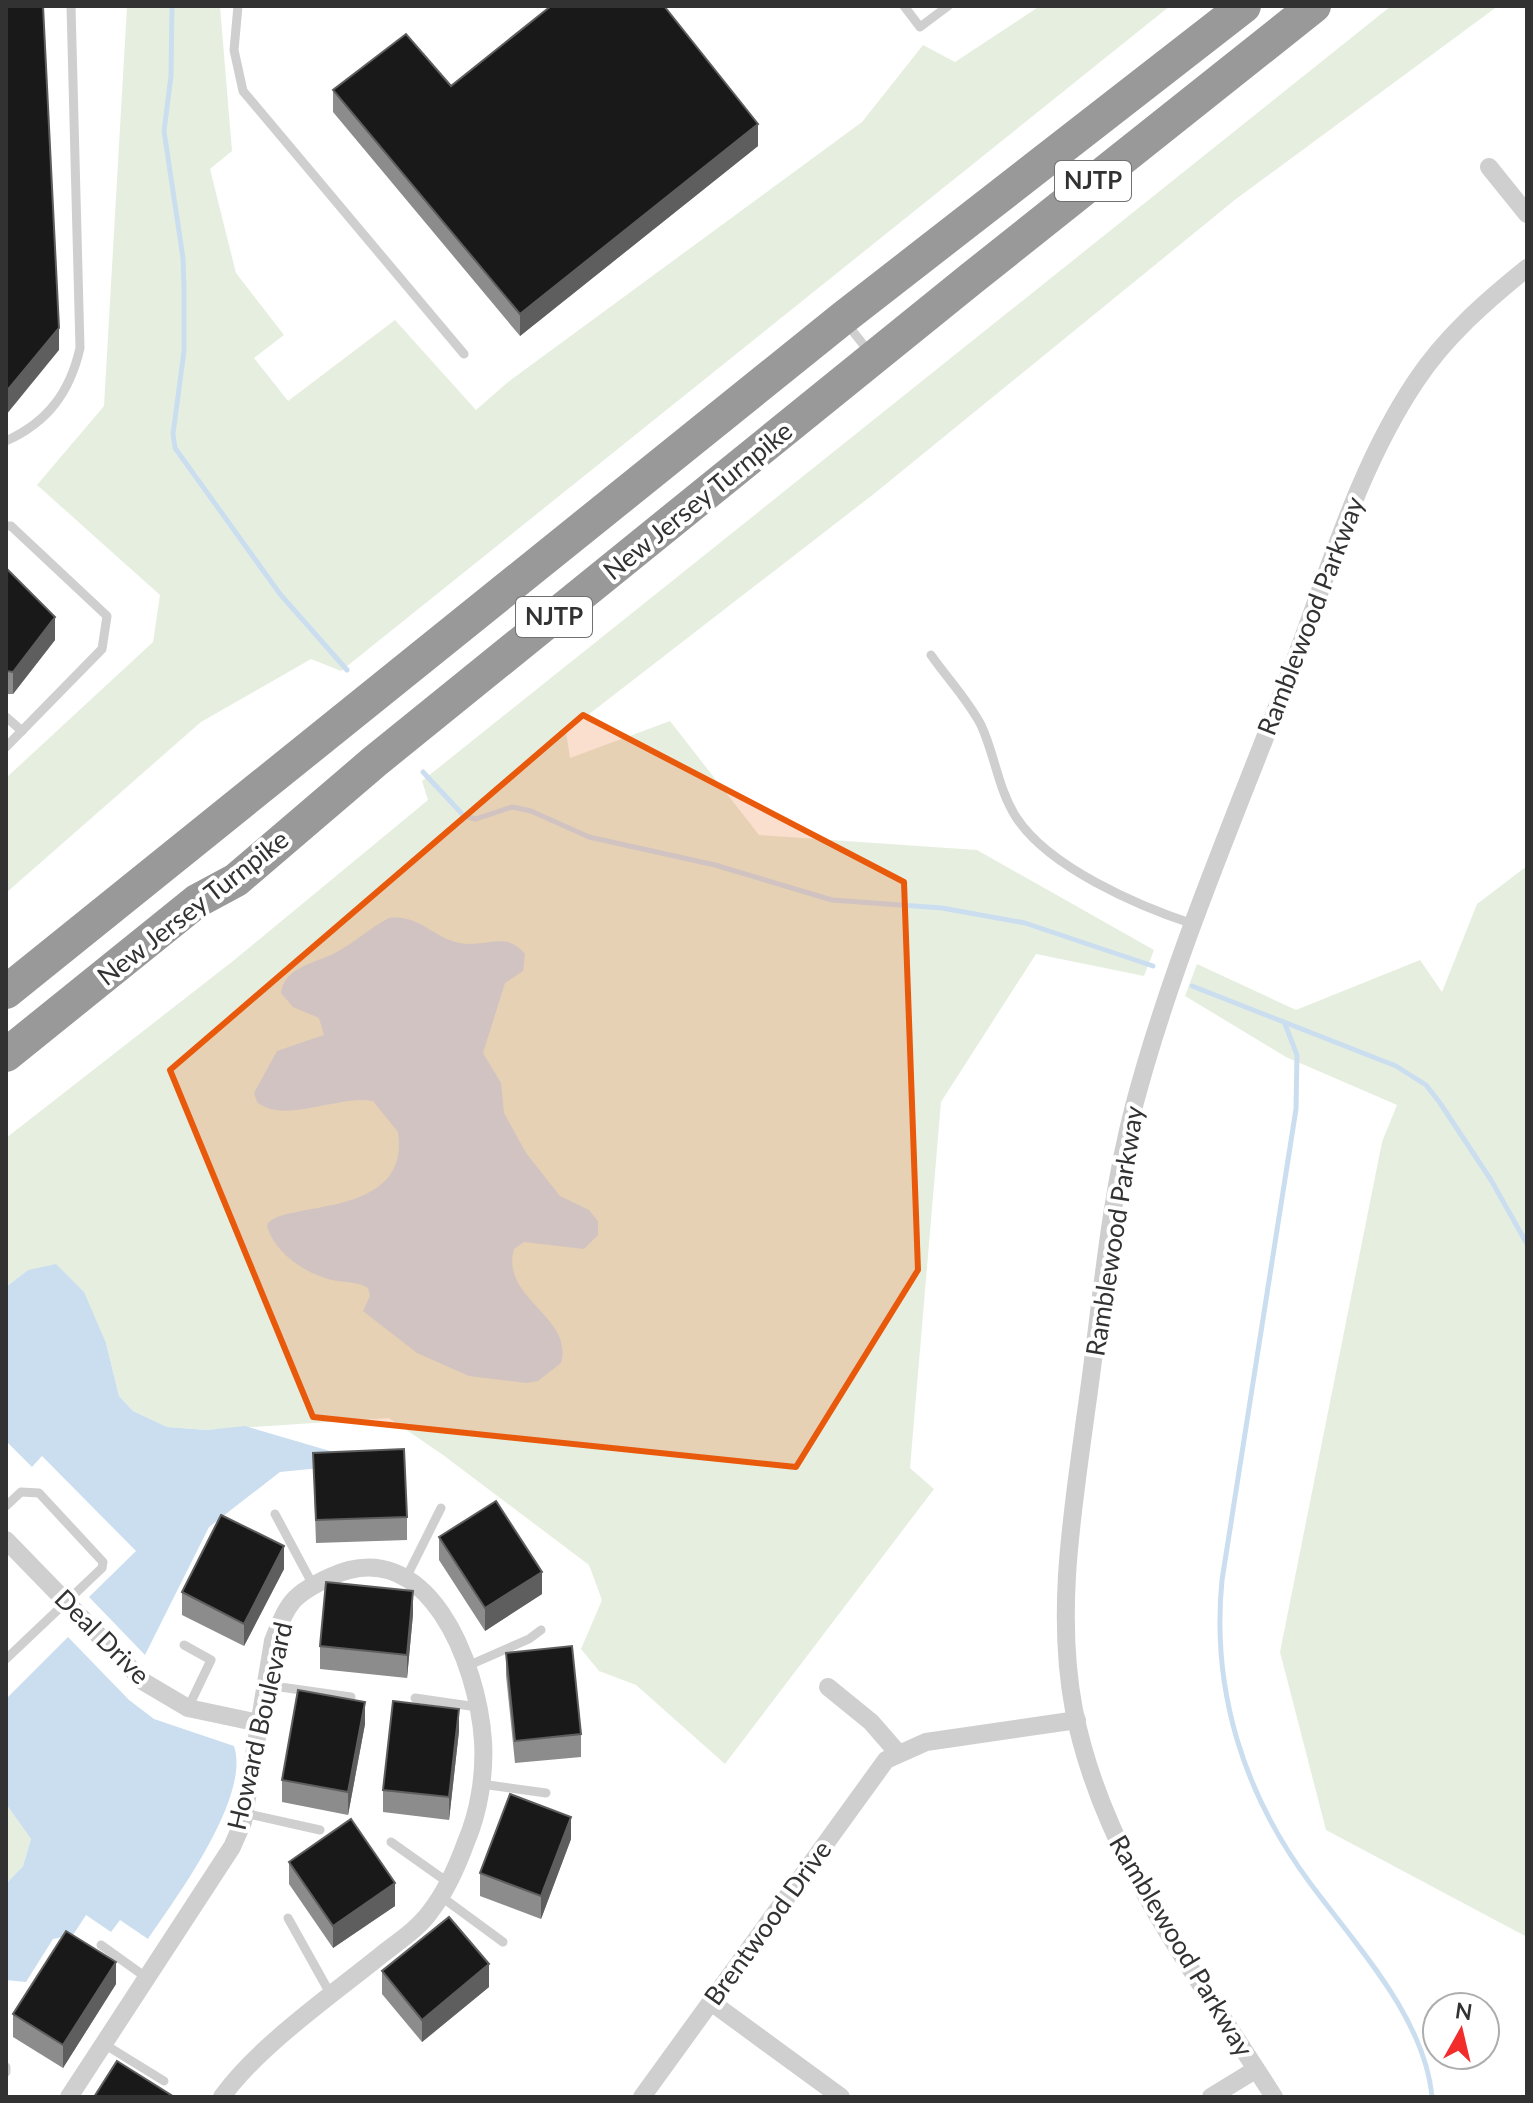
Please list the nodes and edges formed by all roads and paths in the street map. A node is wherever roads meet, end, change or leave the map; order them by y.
1 (71, 6) edge
2 (238, 6) edge
3 (904, 6) edge
4 (948, 6) edge
5 (1244, 6) edge
6 (1314, 6) edge
7 (1489, 167) dead end
8 (1527, 214) edge
9 (1527, 268) edge
10 (843, 318) junction
11 (464, 354) dead end
12 (875, 358) junction
13 (6, 441) edge
14 (6, 526) edge
15 (931, 655) dead end
16 (6, 717) edge
17 (22, 731) junction
18 (6, 747) edge
19 (236, 880) junction
20 (1193, 924) junction
21 (80, 932) junction
22 (6, 980) edge
23 (6, 992) edge
24 (6, 1055) edge
25 (6, 1079) edge
26 (6, 1506) edge
27 (441, 1508) dead end
28 (275, 1514) dead end
29 (6, 1540) edge
30 (406, 1578) junction
31 (313, 1585) junction
32 (66, 1602) junction
33 (541, 1630) dead end
34 (184, 1645) dead end
35 (6, 1659) edge
36 (465, 1667) junction
37 (266, 1685) junction
38 (828, 1687) dead end
39 (351, 1697) edge
40 (415, 1698) dead end
41 (477, 1707) junction
42 (188, 1708) junction
43 (1077, 1720) junction
44 (259, 1723) junction
45 (898, 1753) junction
46 (481, 1784) junction
47 (546, 1793) dead end
48 (244, 1813) junction
49 (320, 1830) dead end
50 (391, 1842) dead end
51 (443, 1888) junction
52 (288, 1918) dead end
53 (503, 1942) dead end
54 (101, 1945) dead end
55 (148, 1979) junction
56 (331, 1996) junction
57 (711, 2002) junction
58 (104, 2044) junction
59 (1255, 2070) junction
60 (164, 2081) dead end
61 (69, 2097) edge
62 (222, 2097) edge
63 (642, 2097) edge
64 (841, 2097) edge
65 (1211, 2097) edge
66 (1274, 2097) edge

1 - 13 lane
2 - 11 lane
3 - 4 lane
5 - 10 highway, New Jersey Turnpike / NJTP
6 - 12 highway, New Jersey Turnpike / NJTP
7 - 8 street
9 - 20 street, Ramblewood Parkway
10 - 12 lane
10 - 21 highway, New Jersey Turnpike / NJTP
12 - 19 highway, New Jersey Turnpike / NJTP
14 - 17 lane
15 - 20 lane
16 - 17 lane
17 - 18 lane
19 - 24 highway, New Jersey Turnpike / NJTP
19 - 25 highway
20 - 43 street, Ramblewood Parkway
21 - 22 highway
21 - 23 highway, New Jersey Turnpike / NJTP
26 - 32 lane
27 - 30 lane
28 - 31 lane
29 - 32 street, Deal Drive
30 - 31 street, Howard Boulevard
30 - 36 street, Howard Boulevard
31 - 37 street, Howard Boulevard
32 - 35 lane
32 - 42 street, Deal Drive
33 - 36 lane
34 - 42 lane
36 - 41 street, Howard Boulevard
37 - 39 lane
37 - 44 street, Howard Boulevard
38 - 45 street
40 - 41 lane
41 - 46 street, Howard Boulevard
42 - 44 street, Deal Drive
43 - 45 street
43 - 59 street, Ramblewood Parkway
44 - 48 street, Howard Boulevard
45 - 57 street, Brentwood Drive
46 - 47 lane
46 - 51 street, Howard Boulevard
48 - 49 lane
48 - 55 street, Howard Boulevard
50 - 51 lane
51 - 53 lane
51 - 56 street, Howard Boulevard
52 - 56 lane
54 - 55 lane
55 - 58 street, Howard Boulevard
56 - 62 street, Howard Boulevard
57 - 63 street, Brentwood Drive
57 - 64 street
58 - 60 lane
58 - 61 street, Howard Boulevard
59 - 65 street
59 - 66 street, Ramblewood Parkway

